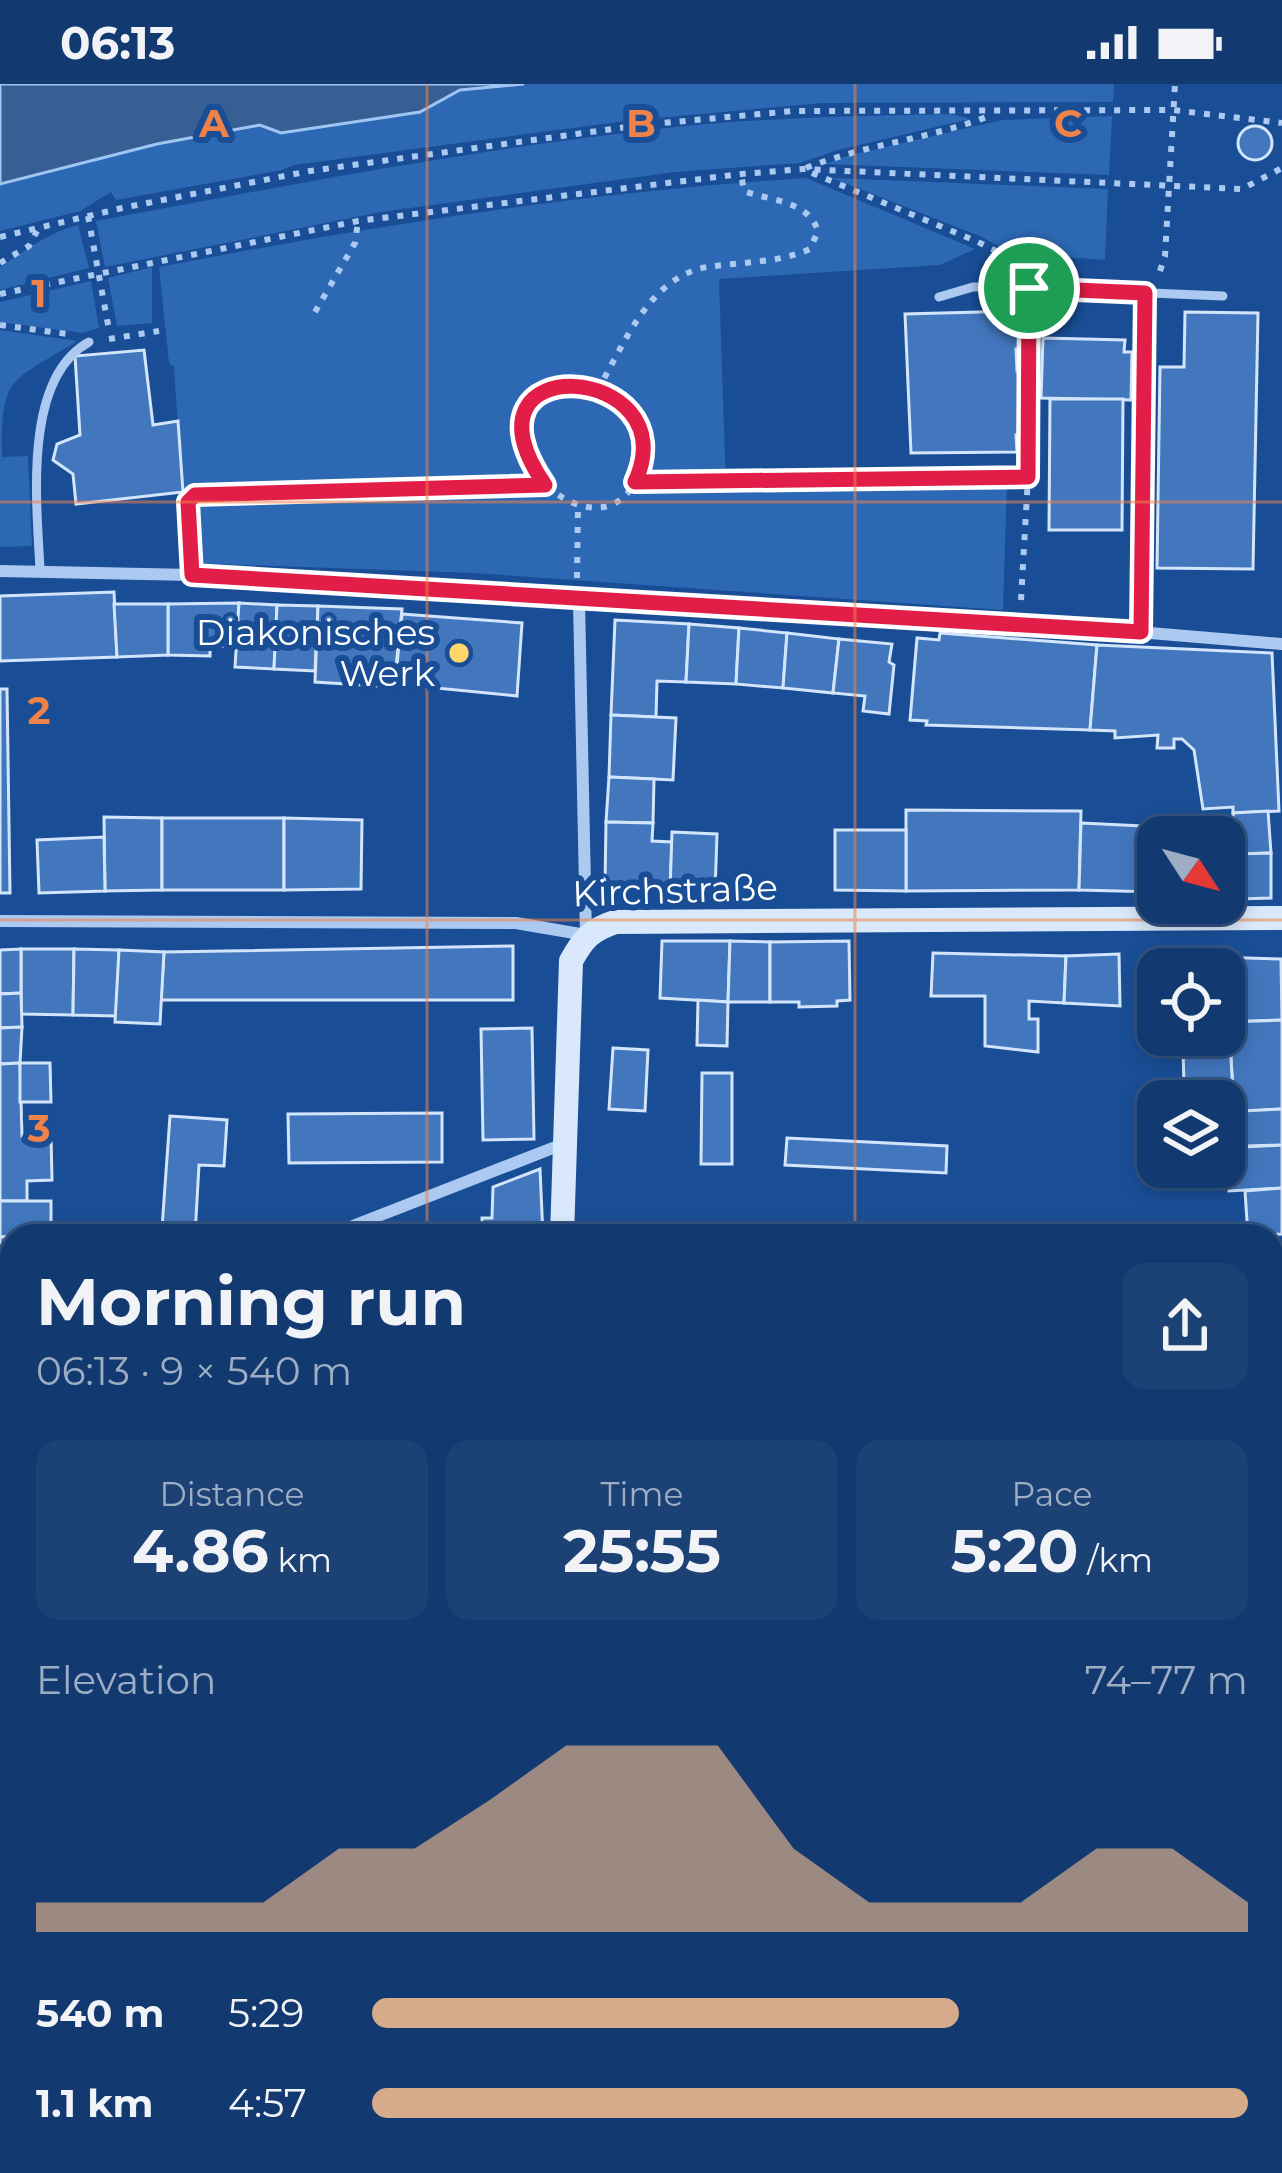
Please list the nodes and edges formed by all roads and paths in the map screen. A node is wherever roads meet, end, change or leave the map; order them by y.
1 (1175, 84) edge
2 (1173, 110) junction
3 (997, 113) junction
4 (1282, 123) edge
5 (1282, 168) edge
6 (803, 169) junction
7 (741, 174) junction
8 (1169, 186) junction
9 (88, 216) junction
10 (358, 220) junction
11 (37, 230) junction
12 (0, 237) edge
13 (1165, 256) dead end
14 (0, 263) edge
15 (98, 273) junction
16 (1001, 287) junction
17 (1029, 288) junction
18 (1145, 293) junction
19 (0, 294) edge
20 (939, 296) dead end
21 (1223, 296) dead end
22 (314, 312) dead end
23 (0, 325) edge
24 (107, 325) dead end
25 (159, 332) dead end
26 (89, 342) junction
27 (597, 391) junction
28 (1028, 477) junction
29 (635, 482) junction
30 (545, 485) junction
31 (578, 504) junction
32 (40, 570) junction
33 (0, 571) edge
34 (192, 575) junction
35 (579, 601) junction
36 (1019, 622) junction
37 (1141, 632) junction
38 (1282, 644) edge
39 (1282, 918) edge
40 (0, 921) edge
41 (586, 934) junction
42 (565, 1144) junction
43 (358, 1224) edge
44 (562, 1224) edge

1 - 2 path
2 - 3 path
2 - 4 path
2 - 8 path
3 - 6 path
3 - 9 path
5 - 8 path
6 - 7 path
6 - 8 path
6 - 16 path
7 - 10 path
7 - 27 path
8 - 13 path
9 - 11 path
9 - 15 path
10 - 15 path
10 - 22 path
11 - 12 path
11 - 14 path
15 - 19 path
15 - 24 path
16 - 17 lane
16 - 20 lane
17 - 18 lane
17 - 28 path
18 - 21 lane
18 - 37 lane
23 - 26 path
25 - 26 path
26 - 32 lane
27 - 29 path
27 - 30 path
28 - 29 path
28 - 36 path
29 - 31 path
30 - 31 path
30 - 34 path
31 - 35 path
32 - 33 street
32 - 34 street
34 - 35 street
35 - 36 street
35 - 41 street
36 - 37 street
37 - 38 street
39 - 41 street, Kirchstraße
40 - 41 street, Kirchstraße
41 - 42 street
42 - 43 street
42 - 44 street

